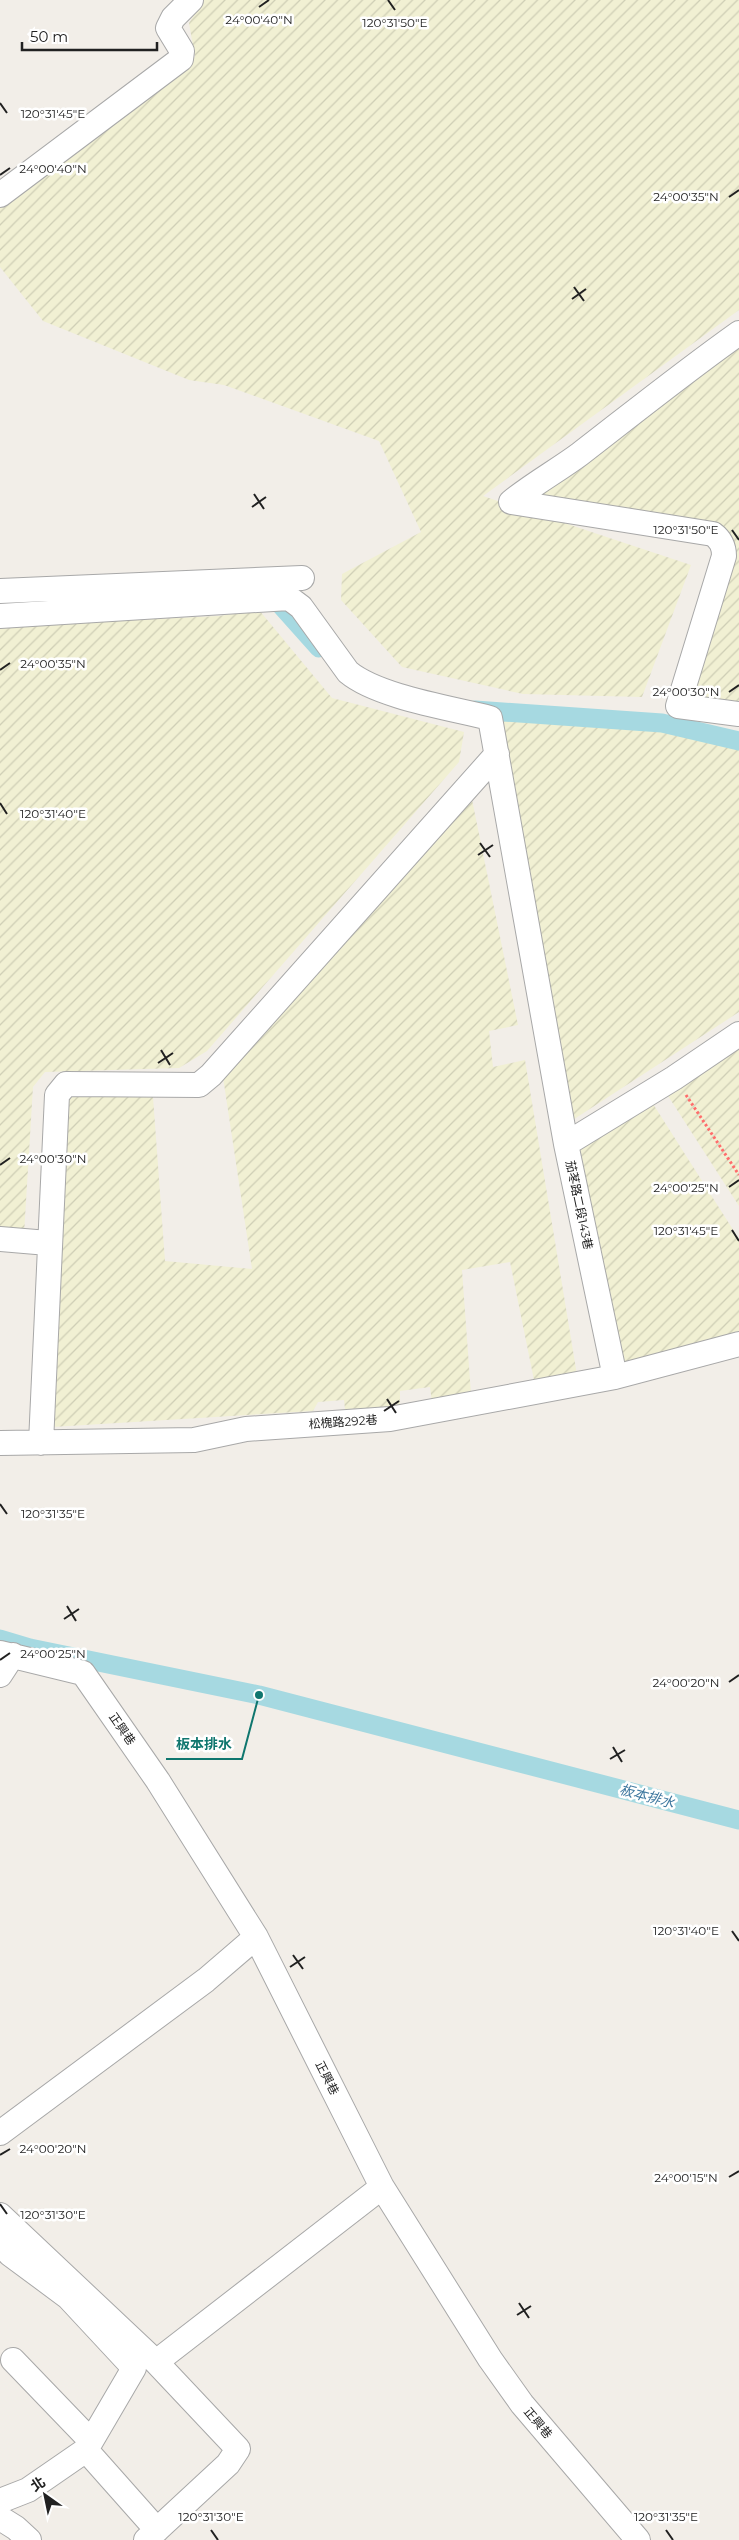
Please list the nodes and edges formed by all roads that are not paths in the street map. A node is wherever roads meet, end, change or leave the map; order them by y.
1 (191, 0) edge
2 (0, 195) edge
3 (739, 334) edge
4 (302, 578) dead end
5 (0, 591) edge
6 (0, 616) edge
7 (739, 714) edge
8 (497, 754) junction
9 (739, 1034) edge
10 (566, 1144) junction
11 (0, 1239) edge
12 (48, 1243) junction
13 (739, 1344) edge
14 (615, 1377) junction
15 (0, 1443) edge
16 (41, 1444) junction
17 (7, 1654) edge
18 (0, 1675) edge
19 (256, 1937) junction
20 (0, 2133) edge
21 (382, 2187) junction
22 (6, 2221) edge
23 (13, 2360) dead end
24 (156, 2362) junction
25 (88, 2446) junction
26 (0, 2501) edge
27 (0, 2518) edge
28 (152, 2535) edge
29 (29, 2540) edge
30 (638, 2540) edge

1 - 2 street
3 - 7 street
4 - 5 street
6 - 8 street
8 - 10 street
8 - 12 street
9 - 10 street, 茄苳路二段143巷
10 - 14 street, 茄苳路二段143巷
11 - 12 street
12 - 16 street
13 - 14 street, 松槐路292巷
14 - 16 street, 松槐路292巷
15 - 16 street, 松槐路292巷
17 - 18 street
17 - 19 street, 正興巷
19 - 20 street
19 - 21 street, 正興巷
21 - 24 street
21 - 30 street, 正興巷
22 - 24 street
22 - 25 street
23 - 25 street
24 - 28 street
25 - 26 street
25 - 28 street
27 - 29 street

